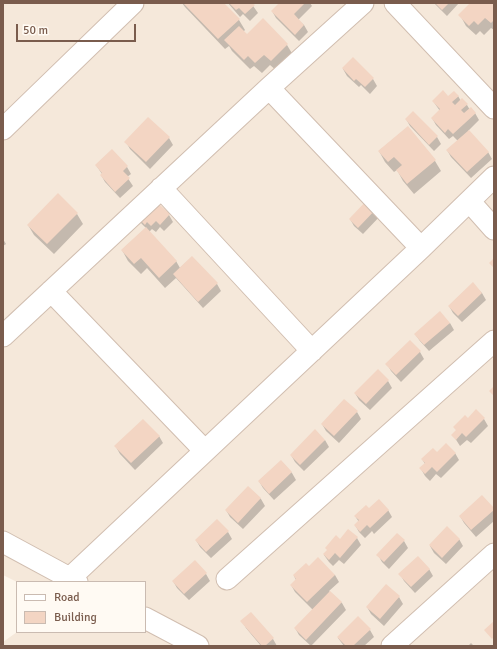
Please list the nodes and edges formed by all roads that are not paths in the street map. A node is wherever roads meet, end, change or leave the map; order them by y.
1 (132, 3) edge
2 (363, 3) edge
3 (395, 3) edge
4 (269, 88) junction
5 (494, 108) edge
6 (3, 129) edge
7 (494, 177) edge
8 (161, 188) junction
9 (470, 202) junction
10 (494, 229) edge
11 (421, 248) junction
12 (51, 291) junction
13 (3, 336) edge
14 (494, 341) edge
15 (312, 351) junction
16 (206, 451) junction
17 (3, 542) edge
18 (494, 554) edge
19 (74, 580) edge
20 (227, 580) dead end
21 (146, 619) edge
22 (198, 646) edge
23 (392, 646) edge

1 - 6 street
2 - 4 street
3 - 5 street
4 - 8 street
4 - 11 street
7 - 9 street
8 - 12 street
8 - 15 street
9 - 10 street
9 - 11 street
11 - 15 street
12 - 13 street
12 - 16 street
14 - 20 street
15 - 16 street
16 - 19 street
17 - 19 street
18 - 23 street
21 - 22 street

